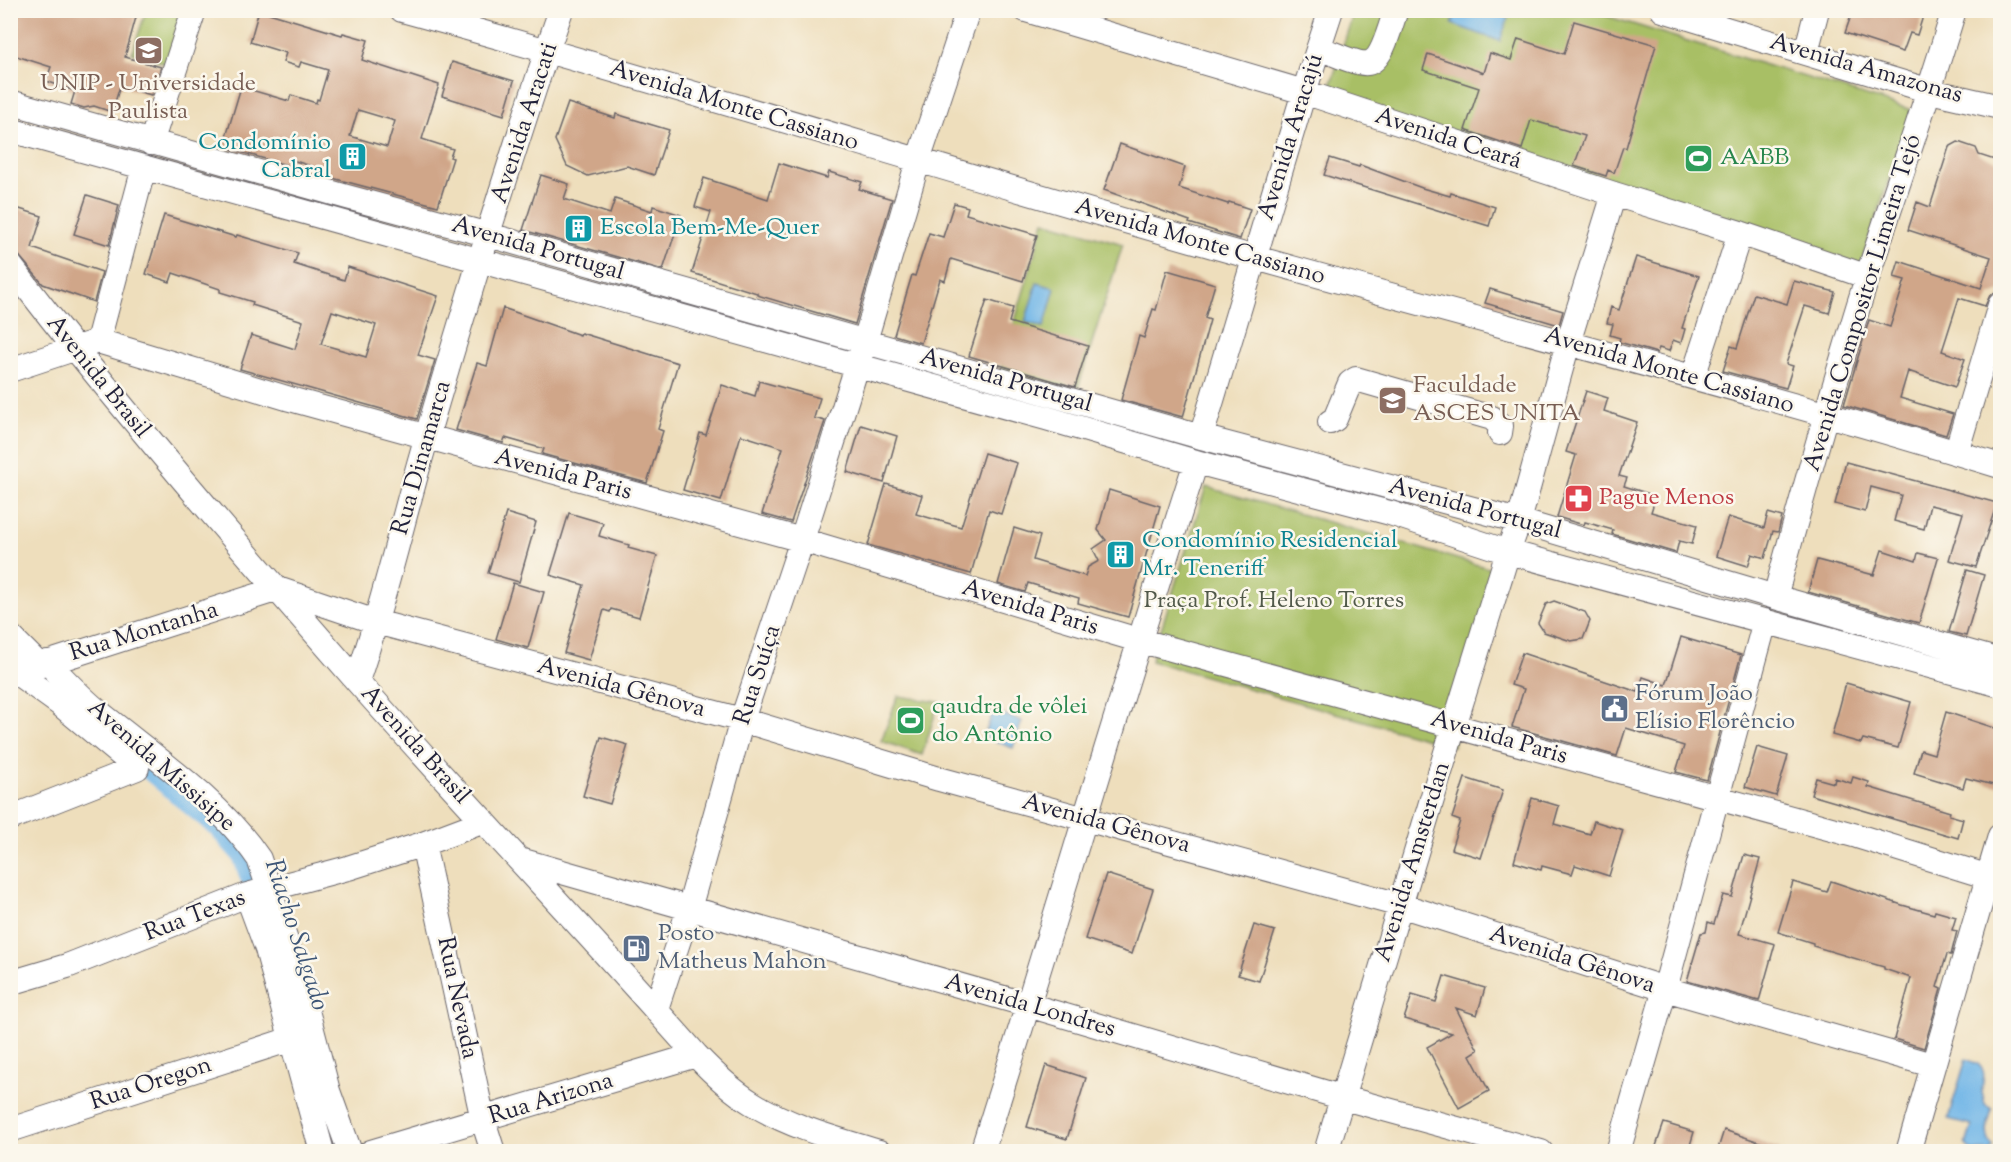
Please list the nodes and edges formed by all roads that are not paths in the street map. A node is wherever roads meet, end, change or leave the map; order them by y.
1 (194, 10) edge
2 (402, 10) edge
3 (561, 10) edge
4 (968, 10) edge
5 (1026, 10) edge
6 (1331, 10) edge
7 (1396, 10) edge
8 (1817, 10) edge
9 (1954, 10) edge
10 (1669, 11) edge
11 (1319, 48) junction
12 (547, 50) junction
13 (1806, 52) junction
14 (1930, 91) junction
15 (1304, 92) junction
16 (10, 102) edge
17 (2001, 107) edge
18 (10, 130) edge
19 (151, 143) junction
20 (918, 161) junction
21 (144, 167) junction
22 (1614, 194) junction
23 (1740, 233) junction
24 (489, 235) junction
25 (1254, 258) junction
26 (480, 260) junction
27 (10, 266) edge
28 (1868, 277) junction
29 (2001, 304) edge
30 (98, 341) junction
31 (865, 341) junction
32 (1568, 343) junction
33 (74, 348) junction
34 (857, 365) junction
35 (10, 370) edge
36 (1693, 377) junction
37 (1826, 415) junction
38 (1330, 422) dead end
39 (1500, 434) dead end
40 (427, 437) junction
41 (1201, 437) junction
42 (1956, 453) junction
43 (1196, 462) junction
44 (2001, 466) edge
45 (1520, 521) junction
46 (802, 540) junction
47 (1508, 552) junction
48 (278, 589) junction
49 (1775, 597) junction
50 (1765, 621) junction
51 (376, 622) junction
52 (10, 636) edge
53 (1138, 640) junction
54 (2001, 662) edge
55 (25, 669) edge
56 (357, 681) junction
57 (2001, 685) edge
58 (742, 720) junction
59 (1454, 726) junction
60 (1717, 798) junction
61 (10, 818) edge
62 (1086, 819) junction
63 (484, 820) junction
64 (2001, 836) edge
65 (423, 844) junction
66 (520, 860) junction
67 (1989, 876) junction
68 (255, 893) junction
69 (1400, 905) junction
70 (688, 909) junction
71 (10, 983) edge
72 (1665, 989) junction
73 (1028, 1005) junction
74 (656, 1009) junction
75 (291, 1039) junction
76 (696, 1055) junction
77 (1932, 1065) junction
78 (1344, 1098) junction
79 (483, 1120) junction
80 (10, 1130) edge
81 (322, 1152) edge
82 (350, 1152) edge
83 (371, 1152) edge
84 (493, 1152) edge
85 (879, 1152) edge
86 (982, 1152) edge
87 (1326, 1152) edge
88 (1541, 1152) edge
89 (1618, 1152) edge
90 (1908, 1152) edge

1 - 19 street
2 - 12 street, Avenida Monte Cassiano
3 - 12 street, Avenida Aracati
4 - 20 street, Rua Suíça
5 - 15 street, Avenida Ceará
6 - 11 street, Avenida Aracajú
7 - 11 street
8 - 13 street
9 - 14 street, Avenida Compositor Limeira Tejó
10 - 13 street, Avenida Amazonas
11 - 15 street, Avenida Aracajú
12 - 20 street, Avenida Monte Cassiano
12 - 24 street, Avenida Aracati
13 - 14 street, Avenida Amazonas
14 - 17 street, Avenida Amazonas
14 - 28 street, Avenida Compositor Limeira Tejó
15 - 22 street, Avenida Ceará
15 - 25 street, Avenida Aracajú
16 - 19 street, Avenida Portugal
18 - 21 street, Avenida Portugal
19 - 24 street, Avenida Portugal
20 - 25 street, Avenida Monte Cassiano
20 - 31 street, Rua Suíça
21 - 26 street, Avenida Portugal
21 - 30 street
22 - 23 street, Avenida Ceará
22 - 32 street, Avenida Amsterdan
23 - 28 street, Avenida Ceará
23 - 36 street
24 - 26 street, Rua Dinamarca
24 - 31 street, Avenida Portugal
25 - 32 street, Avenida Monte Cassiano
25 - 41 street, Avenida Aracajú
26 - 34 street, Avenida Portugal
26 - 40 street, Rua Dinamarca
27 - 33 street, Avenida Brasil
28 - 37 street, Avenida Compositor Limeira Tejó
29 - 42 street
30 - 33 street
30 - 40 street, Avenida Paris
31 - 34 street, Rua Suíça
31 - 41 street, Avenida Portugal
32 - 36 street, Avenida Monte Cassiano
32 - 45 street, Avenida Amsterdan
33 - 35 street
33 - 48 street, Avenida Brasil
34 - 43 street, Avenida Portugal
34 - 46 street, Rua Suíça
36 - 37 street, Avenida Monte Cassiano
37 - 42 street, Avenida Monte Cassiano
37 - 49 street, Avenida Compositor Limeira Tejó
38 - 39 street
40 - 46 street, Avenida Paris
40 - 51 street, Rua Dinamarca
41 - 45 street, Avenida Portugal
42 - 44 street, Avenida Monte Cassiano
43 - 47 street, Avenida Portugal
43 - 53 street
45 - 47 street, Avenida Amsterdan
45 - 49 street, Avenida Portugal
46 - 53 street, Avenida Paris
46 - 58 street, Rua Suíça
47 - 50 street, Avenida Portugal
47 - 59 street, Avenida Amsterdan
48 - 51 street, Avenida Gênova
48 - 55 street, Rua Montanha
48 - 56 street, Avenida Brasil
49 - 54 street, Avenida Portugal
50 - 57 street, Avenida Portugal
50 - 60 street
51 - 56 street, Rua Dinamarca
51 - 58 street, Avenida Gênova
52 - 55 street, Avenida Missisipe
53 - 59 street, Avenida Paris
53 - 62 street
55 - 61 street, Avenida Missisipe
55 - 68 street, Avenida Missisipe
56 - 63 street, Avenida Brasil
58 - 62 street, Avenida Gênova
58 - 70 street, Rua Suíça
59 - 60 street, Avenida Paris
59 - 69 street, Avenida Amsterdan
60 - 67 street, Avenida Paris
60 - 72 street
62 - 69 street, Avenida Gênova
62 - 73 street
63 - 65 street, Rua Texas
63 - 66 street, Avenida Brasil
64 - 67 street
65 - 68 street, Rua Texas
65 - 79 street, Rua Nevada
66 - 70 street, Avenida Londres
66 - 74 street, Avenida Brasil
67 - 77 street
68 - 71 street, Rua Texas
68 - 75 street, Avenida Missisipe
68 - 82 street, Avenida Missisipe
69 - 72 street, Avenida Gênova
69 - 78 street, Avenida Amsterdan
70 - 73 street, Avenida Londres
70 - 74 street, Rua Suíça
72 - 77 street, Avenida Gênova
72 - 89 street
73 - 78 street, Avenida Londres
73 - 86 street
74 - 76 street, Avenida Brasil
75 - 80 street, Rua Oregon
75 - 81 street, Avenida Missisipe
76 - 79 street, Rua Arizona
76 - 85 street, Avenida Brasil
77 - 90 street
78 - 87 street, Avenida Amsterdan
78 - 88 street, Avenida Londres
79 - 83 street, Rua Arizona
79 - 84 street, Rua Nevada

